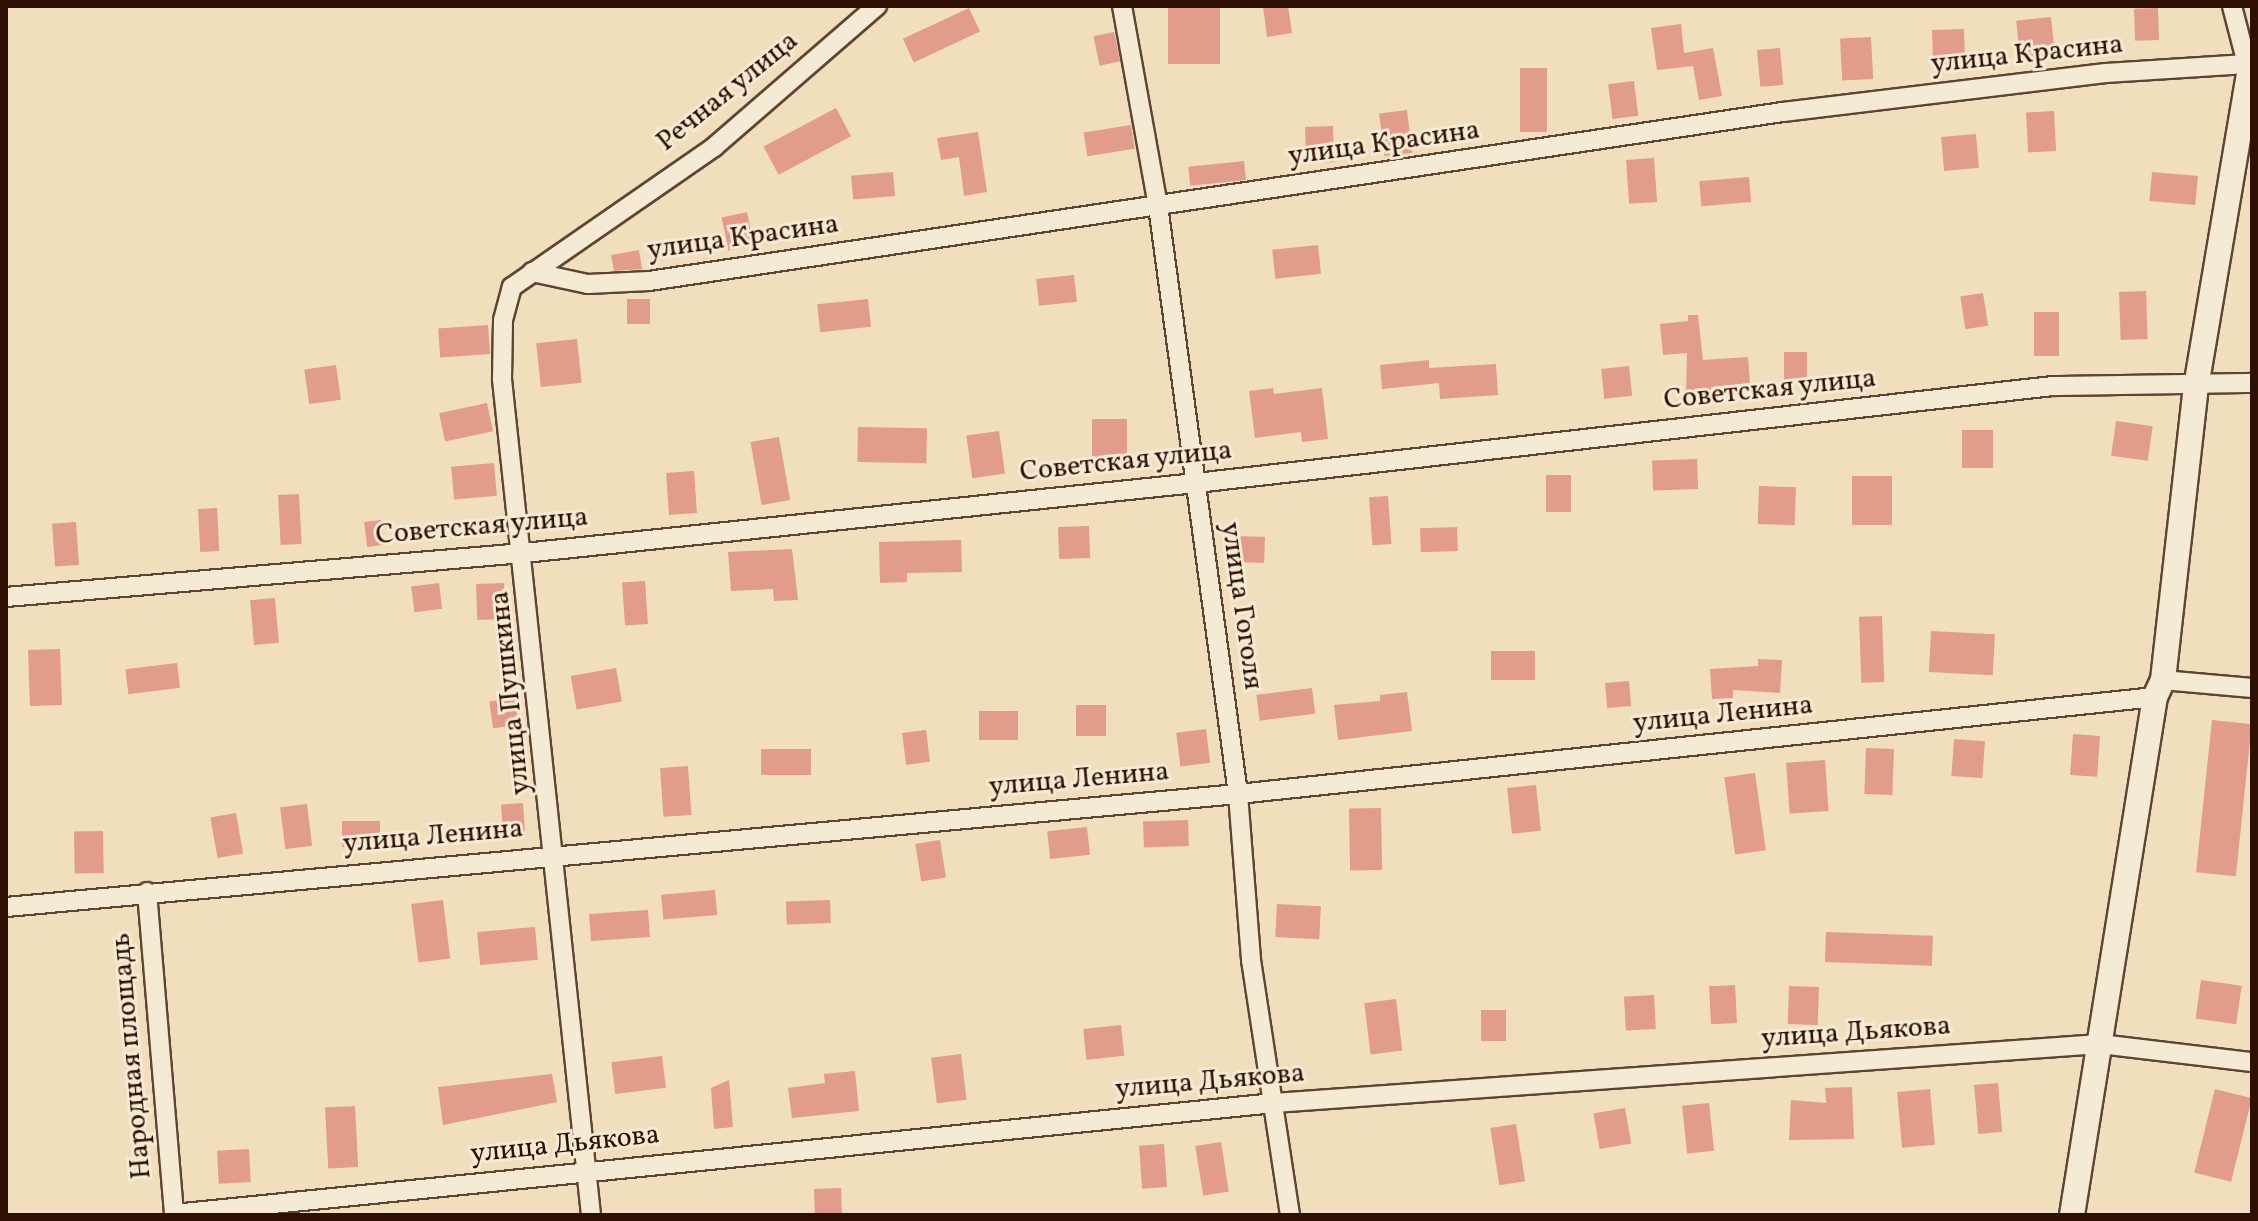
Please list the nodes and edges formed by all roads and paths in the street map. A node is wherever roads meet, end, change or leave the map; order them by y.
1 (877, 6) edge
2 (1122, 6) edge
3 (2232, 6) edge
4 (2250, 59) edge
5 (1158, 206) junction
6 (532, 272) junction
7 (2252, 383) edge
8 (2196, 387) junction
9 (1196, 483) junction
10 (524, 553) junction
11 (6, 597) edge
12 (2159, 688) junction
13 (2252, 688) edge
14 (1238, 794) junction
15 (556, 853) junction
16 (147, 892) junction
17 (6, 907) edge
18 (2100, 1044) junction
19 (2252, 1062) edge
20 (1274, 1103) junction
21 (586, 1171) junction
22 (174, 1214) edge
23 (591, 1215) edge
24 (1290, 1215) edge
25 (2072, 1215) edge

1 - 6 street, Речная улица
2 - 5 street, улица Гоголя
3 - 4 street
4 - 5 street, улица Красина
4 - 8 main road
5 - 6 street, улица Красина
5 - 9 street, улица Гоголя
6 - 10 street, улица Пушкина
7 - 8 street, Советская улица
8 - 9 street, Советская улица
8 - 12 main road
9 - 10 street, Советская улица
9 - 14 street, улица Гоголя
10 - 11 street, Советская улица
10 - 15 street, улица Пушкина
12 - 13 street, улица Ленина
12 - 14 street, улица Ленина
12 - 18 main road
14 - 15 street, улица Ленина
14 - 20 street, улица Гоголя
15 - 16 street, улица Ленина
15 - 21 street, улица Пушкина
16 - 17 street, улица Ленина
16 - 22 street, Народная площадь
18 - 19 street, улица Дьякова
18 - 20 street, улица Дьякова
18 - 25 main road
20 - 21 street, улица Дьякова
20 - 24 street, улица Гоголя
21 - 22 street, улица Дьякова
21 - 23 street, улица Пушкина

